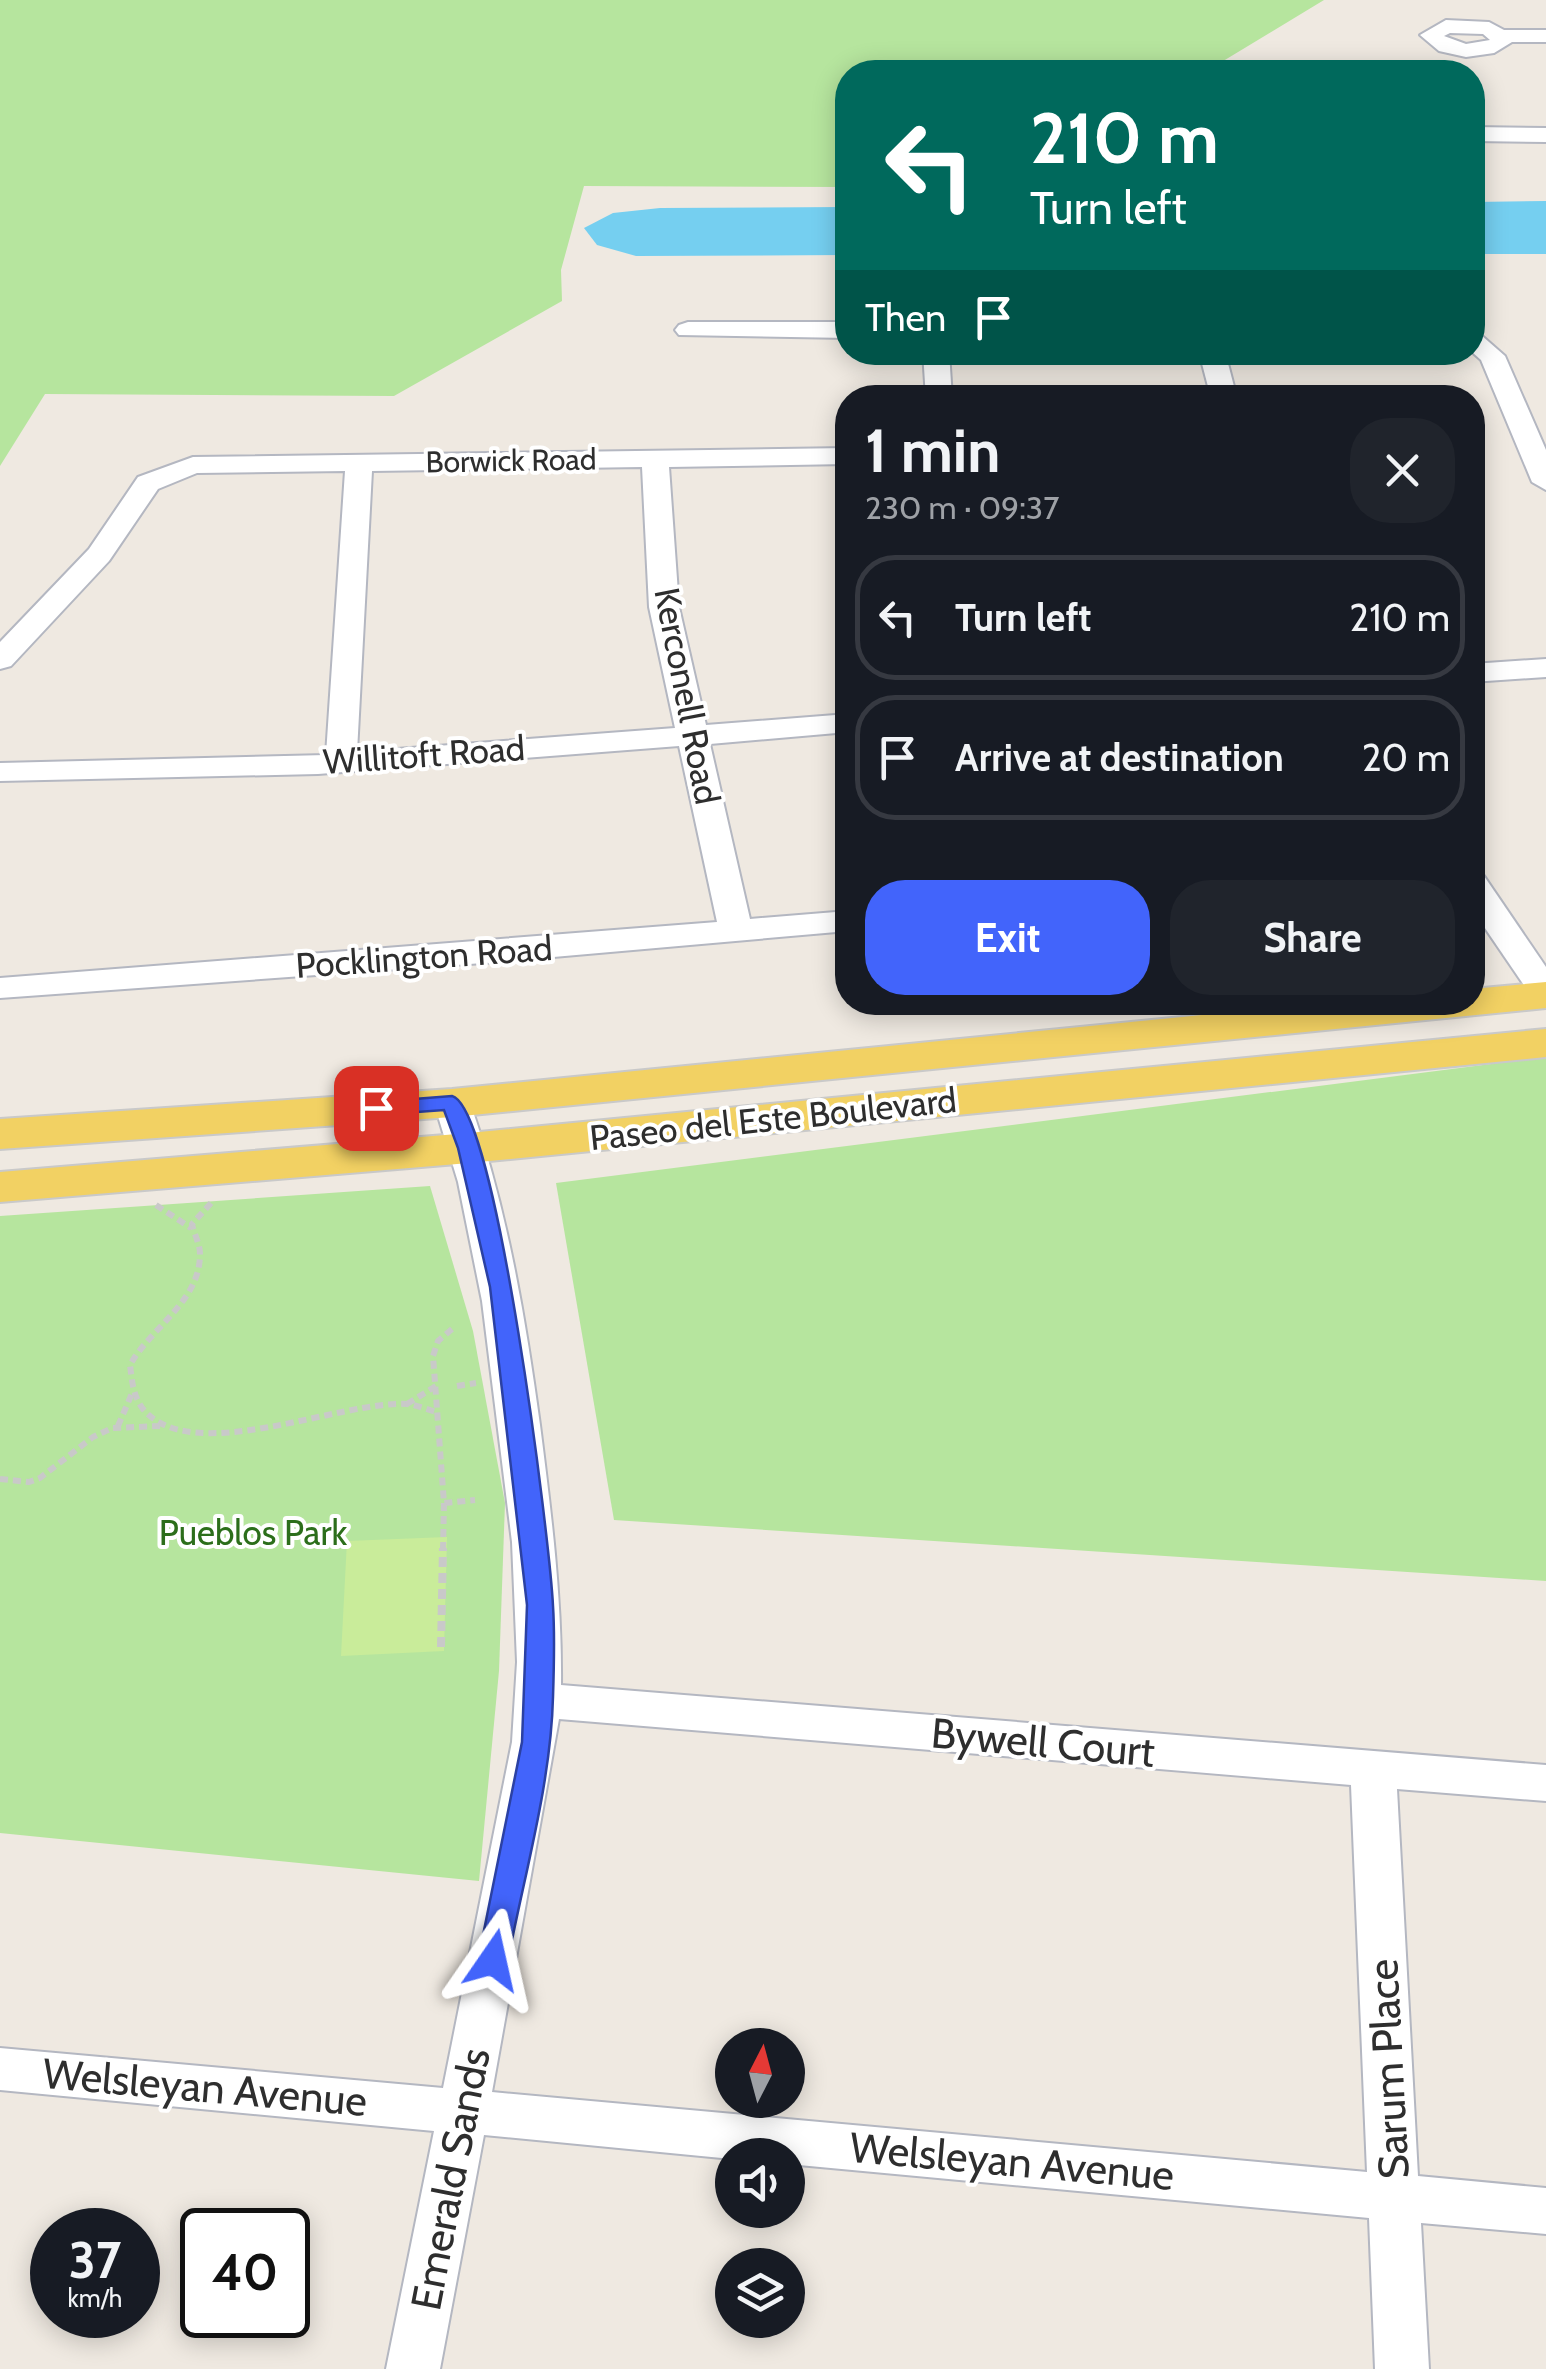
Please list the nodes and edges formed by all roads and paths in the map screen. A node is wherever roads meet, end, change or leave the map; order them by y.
1 (1502, 36) dead end
2 (1546, 36) edge
3 (1485, 134) edge
4 (1546, 135) edge
5 (688, 330) dead end
6 (835, 330) edge
7 (1485, 350) edge
8 (1546, 411) edge
9 (1514, 412) junction
10 (835, 456) edge
11 (655, 459) junction
12 (359, 464) junction
13 (1546, 482) edge
14 (0, 660) edge
15 (1546, 668) edge
16 (1485, 672) edge
17 (835, 724) edge
18 (694, 735) junction
19 (340, 761) junction
20 (0, 772) edge
21 (1485, 902) edge
22 (835, 923) edge
23 (736, 931) junction
24 (0, 988) edge
25 (1546, 994) edge
26 (1485, 1000) edge
27 (1335, 1015) edge
28 (1546, 1043) edge
29 (452, 1103) junction
30 (0, 1134) edge
31 (469, 1148) junction
32 (0, 1188) edge
33 (220, 1196) dead end
34 (151, 1201) dead end
35 (192, 1228) junction
36 (452, 1328) dead end
37 (485, 1382) dead end
38 (436, 1386) junction
39 (457, 1386) dead end
40 (133, 1390) junction
41 (406, 1404) junction
42 (438, 1412) junction
43 (165, 1426) junction
44 (118, 1427) junction
45 (0, 1479) edge
46 (475, 1500) dead end
47 (444, 1503) junction
48 (442, 1646) dead end
49 (540, 1700) junction
50 (1373, 1769) junction
51 (1546, 1783) edge
52 (0, 2069) edge
53 (464, 2111) junction
54 (1394, 2196) junction
55 (1546, 2210) edge
56 (413, 2369) edge
57 (1402, 2369) edge

1 - 2 street
3 - 4 street
5 - 6 street
7 - 9 street
8 - 9 street
9 - 13 street
10 - 11 street, Borwick Road
11 - 12 street, Borwick Road
11 - 18 street, Kerconell Road
12 - 14 street, Borwick Road
12 - 19 street
15 - 16 street
17 - 18 street, Willitoft Road
18 - 19 street, Willitoft Road
18 - 23 street, Kerconell Road
19 - 20 street, Willitoft Road
21 - 25 street
22 - 23 street, Pocklington Road
23 - 24 street, Pocklington Road
25 - 26 main road, Paseo del Este Boulevard
27 - 29 main road, Paseo del Este Boulevard
28 - 31 main road, Paseo del Este Boulevard
29 - 30 main road, Paseo del Este Boulevard
29 - 31 street, Emerald Sands
31 - 32 main road, Paseo del Este Boulevard
31 - 49 street, Emerald Sands
33 - 35 path
34 - 35 path
35 - 40 path
36 - 38 path
37 - 39 path
38 - 41 path
38 - 42 path
40 - 43 path
40 - 44 path
41 - 42 path
41 - 43 path
42 - 47 path
43 - 44 path
44 - 45 path
46 - 47 path
47 - 48 path
49 - 50 street, Bywell Court
49 - 53 street, Emerald Sands
50 - 51 street, Bywell Court
50 - 54 street, Sarum Place
52 - 53 street, Welsleyan Avenue
53 - 54 street, Welsleyan Avenue
53 - 56 street, Emerald Sands
54 - 55 street, Welsleyan Avenue
54 - 57 street, Sarum Place

